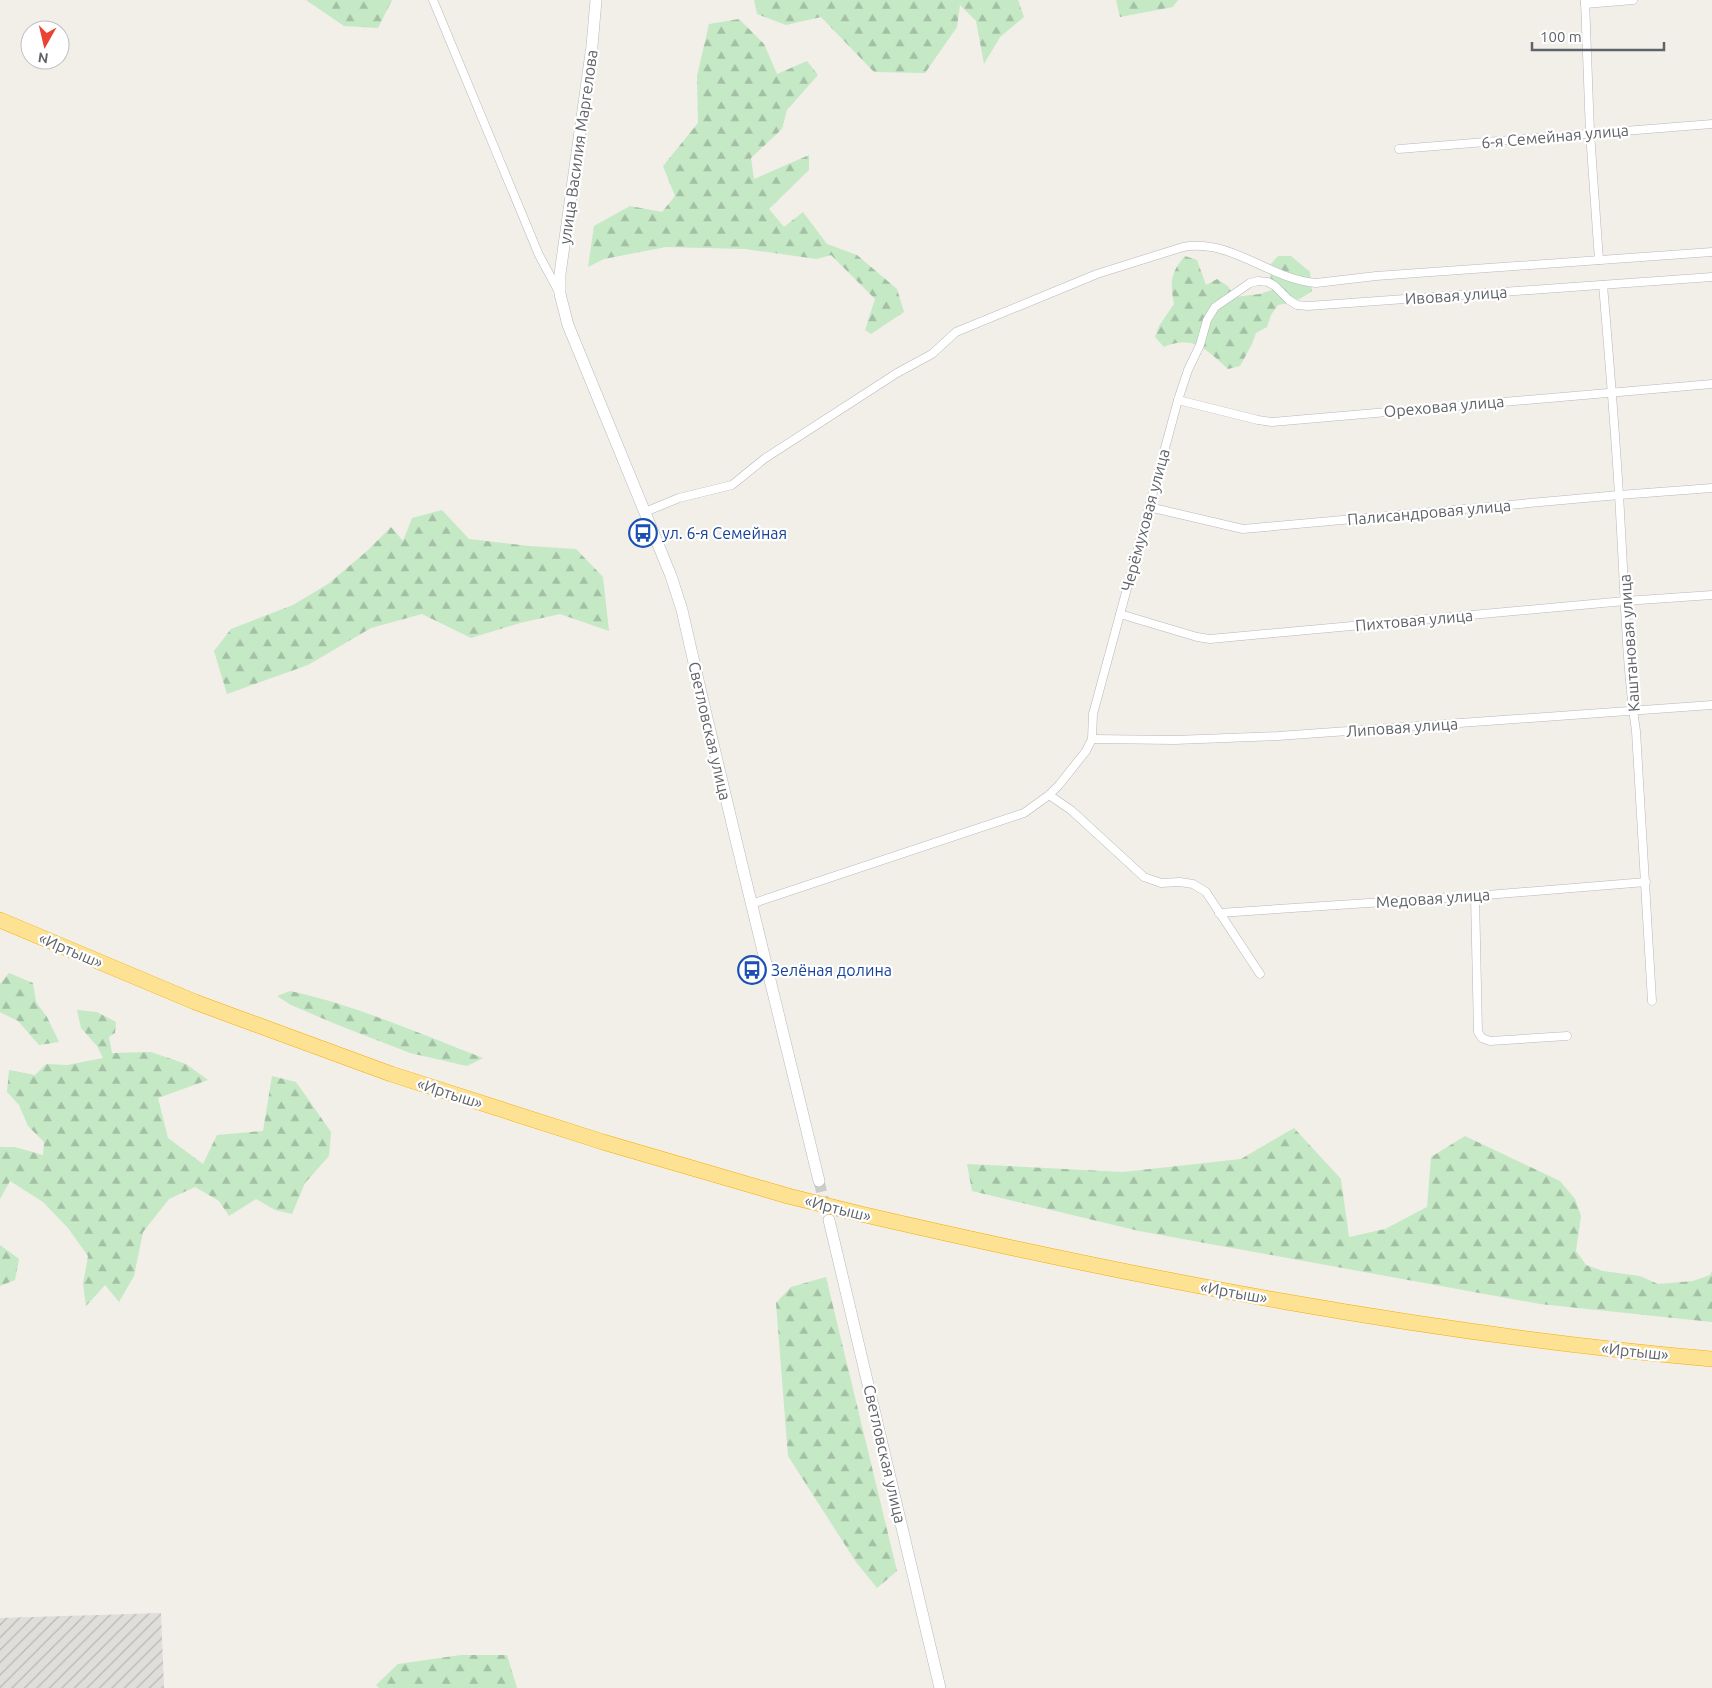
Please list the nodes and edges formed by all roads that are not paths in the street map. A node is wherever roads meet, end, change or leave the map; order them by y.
1 (433, 0) edge
2 (596, 0) edge
3 (1633, 0) edge
4 (1585, 2) edge
5 (1712, 124) edge
6 (1590, 133) junction
7 (1399, 149) dead end
8 (1712, 252) edge
9 (1599, 260) junction
10 (1712, 278) edge
11 (1603, 285) junction
12 (560, 294) junction
13 (1215, 307) joint
14 (1712, 384) edge
15 (1613, 391) junction
16 (1178, 400) junction
17 (1712, 488) edge
18 (1619, 495) junction
19 (1149, 507) junction
20 (645, 512) junction
21 (1712, 595) edge
22 (1625, 601) junction
23 (1120, 614) junction
24 (1712, 705) edge
25 (1633, 710) junction
26 (1092, 739) junction
27 (1049, 795) junction
28 (1646, 882) junction
29 (1475, 896) junction
30 (750, 904) junction
31 (1220, 912) junction
32 (0, 920) edge
33 (1260, 974) dead end
34 (1652, 1001) dead end
35 (1567, 1036) dead end
36 (819, 1181) tunnel mouth
37 (829, 1220) tunnel mouth
38 (1712, 1359) edge
39 (940, 1688) edge

1 - 12 street
2 - 12 street, улица Василия Маргелова
3 - 4 street
4 - 6 street
5 - 6 street, 6-я Семейная улица
6 - 7 street, 6-я Семейная улица
6 - 9 street
8 - 9 street, Ивовая улица
9 - 20 street, Ивовая улица
10 - 11 street, Ивовая улица
11 - 13 street, Ивовая улица
11 - 15 street, Каштановая улица
12 - 20 street, Светловская улица
13 - 16 street, Черёмуховая улица
14 - 15 street, Ореховая улица
15 - 16 street, Ореховая улица
15 - 18 street, Каштановая улица
16 - 19 street, Черёмуховая улица
17 - 18 street, Палисандровая улица
18 - 19 street, Палисандровая улица
18 - 22 street, Каштановая улица
19 - 23 street, Черёмуховая улица
20 - 30 street, Светловская улица
21 - 22 street, Пихтовая улица
22 - 23 street, Пихтовая улица
22 - 25 street, Каштановая улица
23 - 26 street, Черёмуховая улица
24 - 25 street, Липовая улица
25 - 26 street, Липовая улица
25 - 28 street, Каштановая улица
26 - 27 street
27 - 30 street
27 - 31 street
28 - 29 street, Медовая улица
28 - 34 street, Каштановая улица
29 - 31 street, Медовая улица
29 - 35 street
30 - 36 street, Светловская улица
31 - 33 street
32 - 38 highway, «Иртыш», bridge
37 - 39 street, Светловская улица

